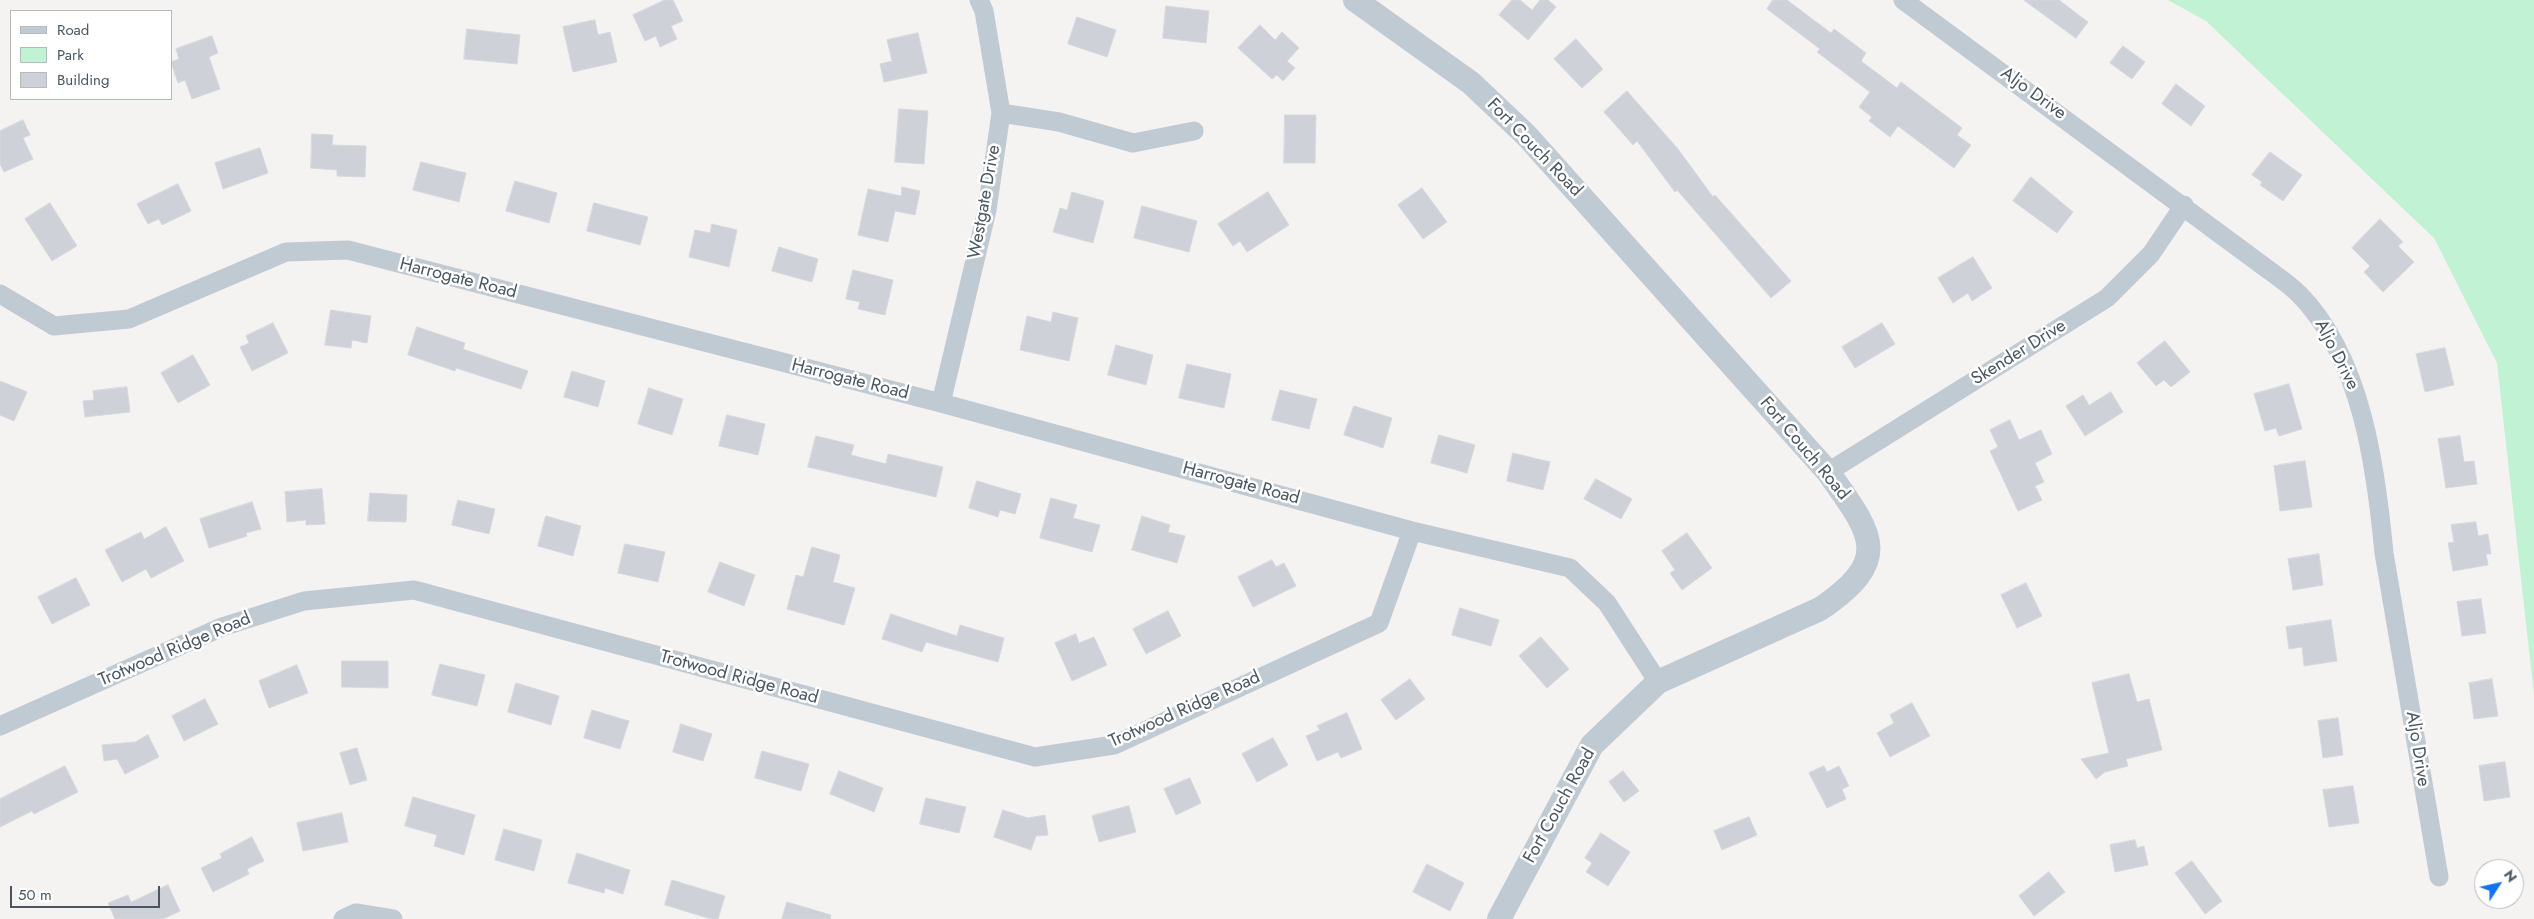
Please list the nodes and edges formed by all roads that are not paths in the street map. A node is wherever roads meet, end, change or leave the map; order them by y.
1 (979, 0) edge
2 (1355, 0) edge
3 (1904, 0) edge
4 (1001, 113) junction
5 (1194, 131) dead end
6 (2184, 205) junction
7 (0, 294) edge
8 (941, 403) junction
9 (1828, 472) junction
10 (1412, 531) junction
11 (1658, 682) junction
12 (0, 726) edge
13 (2439, 878) dead end
14 (343, 919) edge
15 (393, 919) edge
16 (1499, 919) edge

1 - 4 street, Westgate Drive
2 - 9 street, Fort Couch Road
3 - 6 street, Aljo Drive
4 - 5 street
4 - 8 street, Westgate Drive
6 - 9 street, Skender Drive
6 - 13 street, Aljo Drive
7 - 8 street, Harrogate Road
8 - 10 street, Harrogate Road
9 - 11 street, Fort Couch Road
10 - 11 street, Harrogate Road
10 - 12 street, Trotwood Ridge Road
11 - 16 street, Fort Couch Road
14 - 15 street

